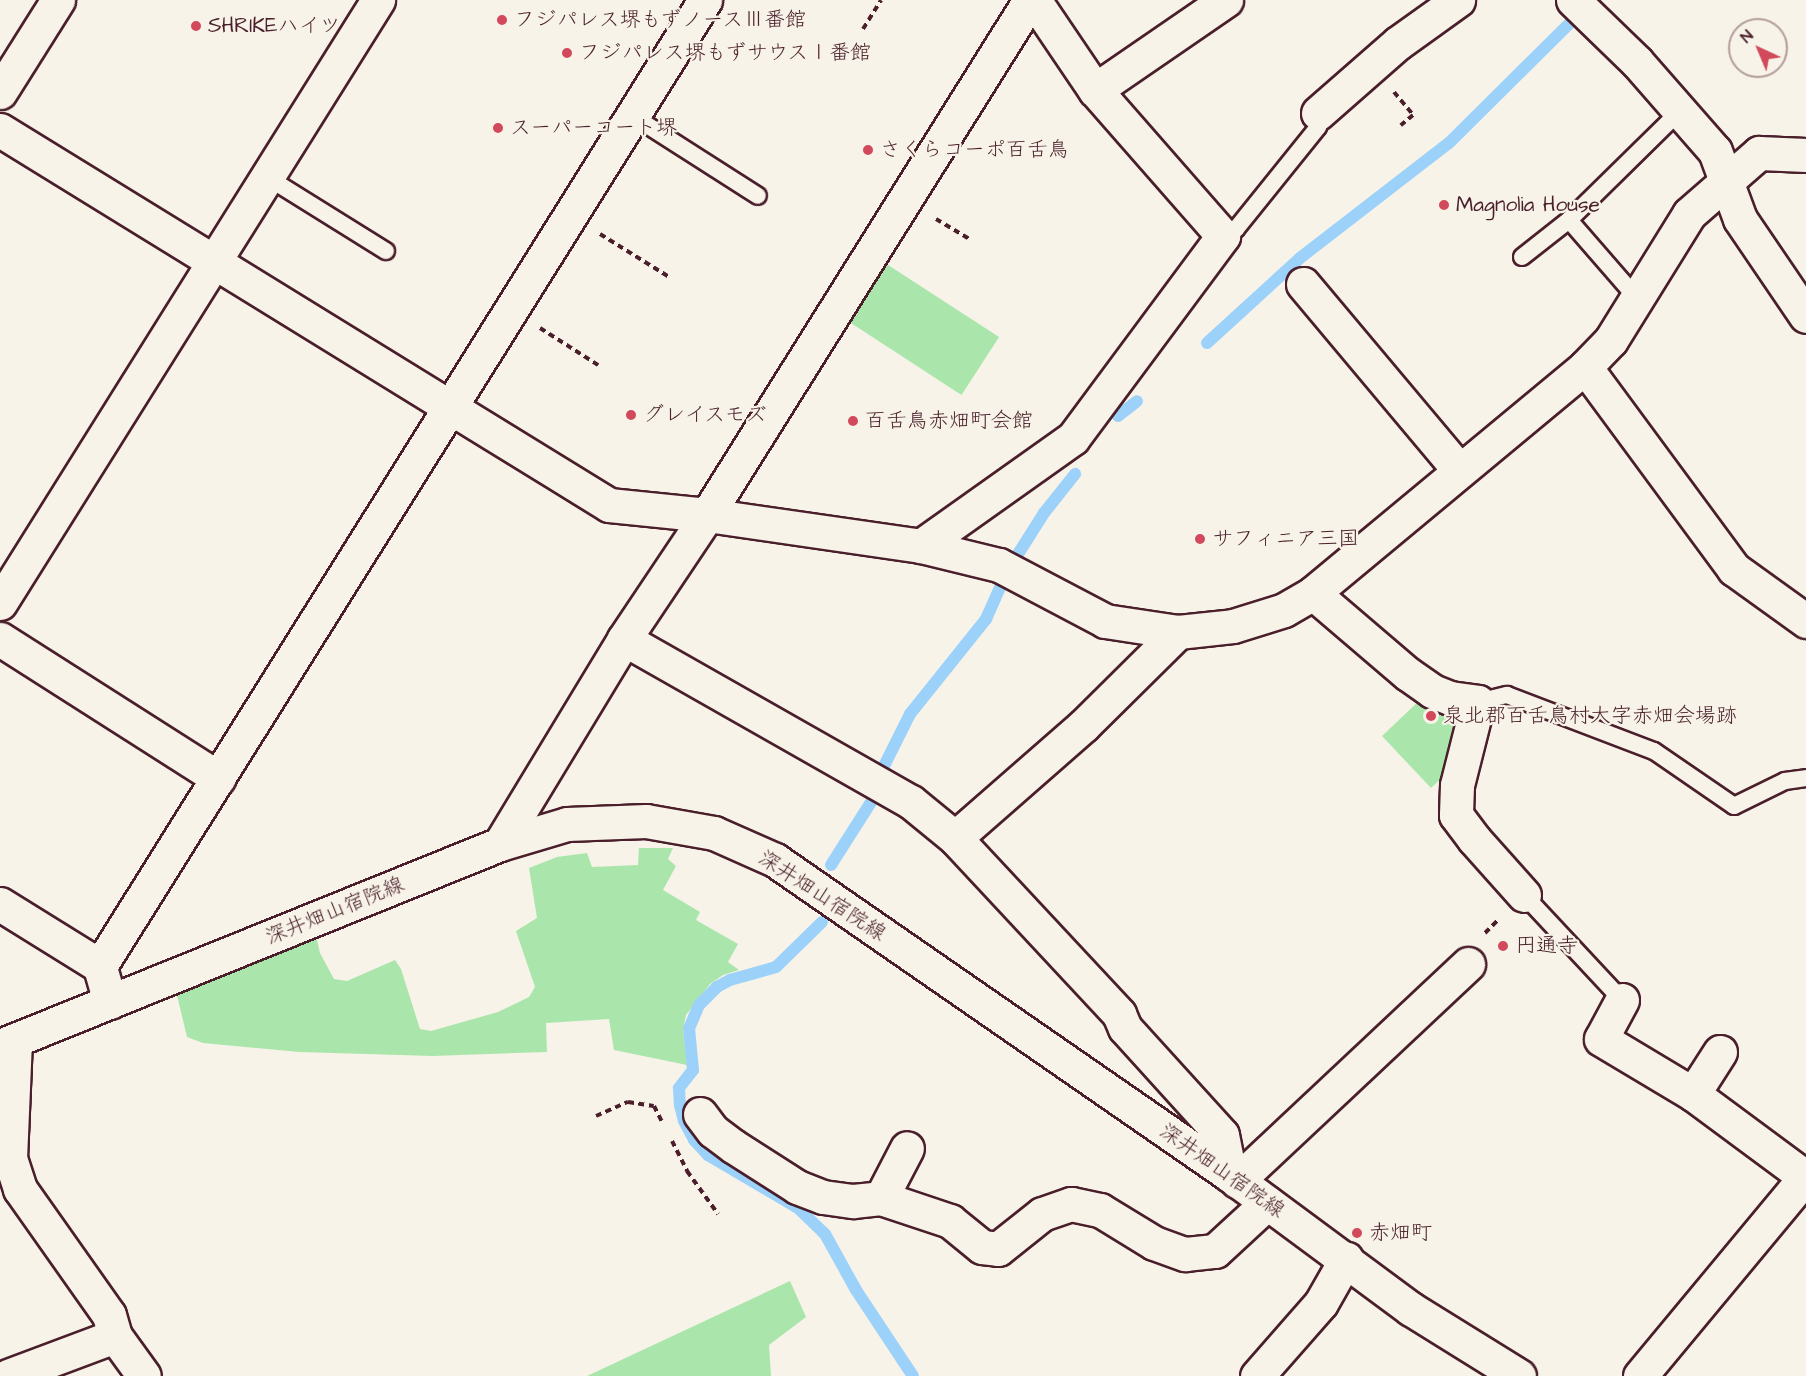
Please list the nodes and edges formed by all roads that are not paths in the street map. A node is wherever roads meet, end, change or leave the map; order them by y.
1 (58, 0) edge
2 (378, 0) edge
3 (705, 0) edge
4 (1032, 0) edge
5 (1226, 0) edge
6 (1458, 0) edge
7 (1573, 0) edge
8 (1095, 90) junction
9 (0, 92) edge
10 (1680, 111) junction
11 (1318, 113) joint
12 (633, 116) junction
13 (0, 130) edge
14 (1806, 155) edge
15 (267, 177) junction
16 (1726, 182) junction
17 (758, 196) dead end
18 (1569, 220) junction
19 (1223, 236) junction
20 (386, 251) dead end
21 (1521, 257) dead end
22 (214, 262) junction
23 (1303, 284) dead end
24 (1636, 297) junction
25 (1806, 316) edge
26 (1585, 367) junction
27 (451, 407) junction
28 (1459, 470) junction
29 (707, 515) junction
30 (921, 546) junction
31 (1313, 593) junction
32 (0, 603) edge
33 (1806, 621) edge
34 (1178, 632) junction
35 (0, 639) edge
36 (624, 639) junction
37 (1478, 702) junction
38 (218, 778) junction
39 (1806, 778) edge
40 (955, 838) junction
41 (500, 844) junction
42 (1524, 895) joint
43 (0, 904) edge
44 (1468, 964) road end
45 (100, 966) junction
46 (1622, 1000) joint
47 (110, 1002) junction
48 (7, 1043) edge
49 (1720, 1052) dead end
50 (1693, 1094) junction
51 (700, 1114) dead end
52 (907, 1148) dead end
53 (1805, 1176) edge
54 (1233, 1178) junction
55 (880, 1198) junction
56 (1267, 1203) junction
57 (1346, 1259) junction
58 (115, 1336) junction
59 (9, 1376) edge
60 (144, 1376) edge
61 (1257, 1376) edge
62 (1519, 1376) edge
63 (1640, 1376) edge

1 - 9 street
2 - 15 street
3 - 12 street
4 - 8 street
4 - 29 street
5 - 8 street
6 - 11 street
7 - 10 street
8 - 19 street
10 - 16 street
10 - 18 lane
11 - 19 lane
12 - 17 lane
12 - 27 street
13 - 22 street
14 - 16 street
15 - 20 lane
15 - 22 street
16 - 24 street
16 - 25 street
18 - 21 lane
18 - 24 lane
19 - 30 street
22 - 27 street
22 - 32 street
23 - 28 street
24 - 26 street
26 - 28 street
26 - 33 street
27 - 29 street
27 - 38 street
28 - 31 street
29 - 30 street
29 - 36 street
30 - 34 street
31 - 34 street
31 - 37 street
34 - 40 street
35 - 38 street
36 - 40 street
36 - 41 street
37 - 39 lane
37 - 42 street
38 - 45 street
40 - 54 street
41 - 47 street, 深井畑山宿院線
41 - 54 street, 深井畑山宿院線
42 - 46 lane
43 - 45 street
44 - 54 street
45 - 47 street
46 - 50 street
47 - 48 street, 深井畑山宿院線
48 - 58 street
49 - 50 street
50 - 53 street
51 - 55 street
52 - 55 street
53 - 63 street
54 - 56 street, 深井畑山宿院線
55 - 56 street
56 - 57 street, 深井畑山宿院線
57 - 61 street
57 - 62 street, 深井畑山宿院線
58 - 59 street
58 - 60 street

